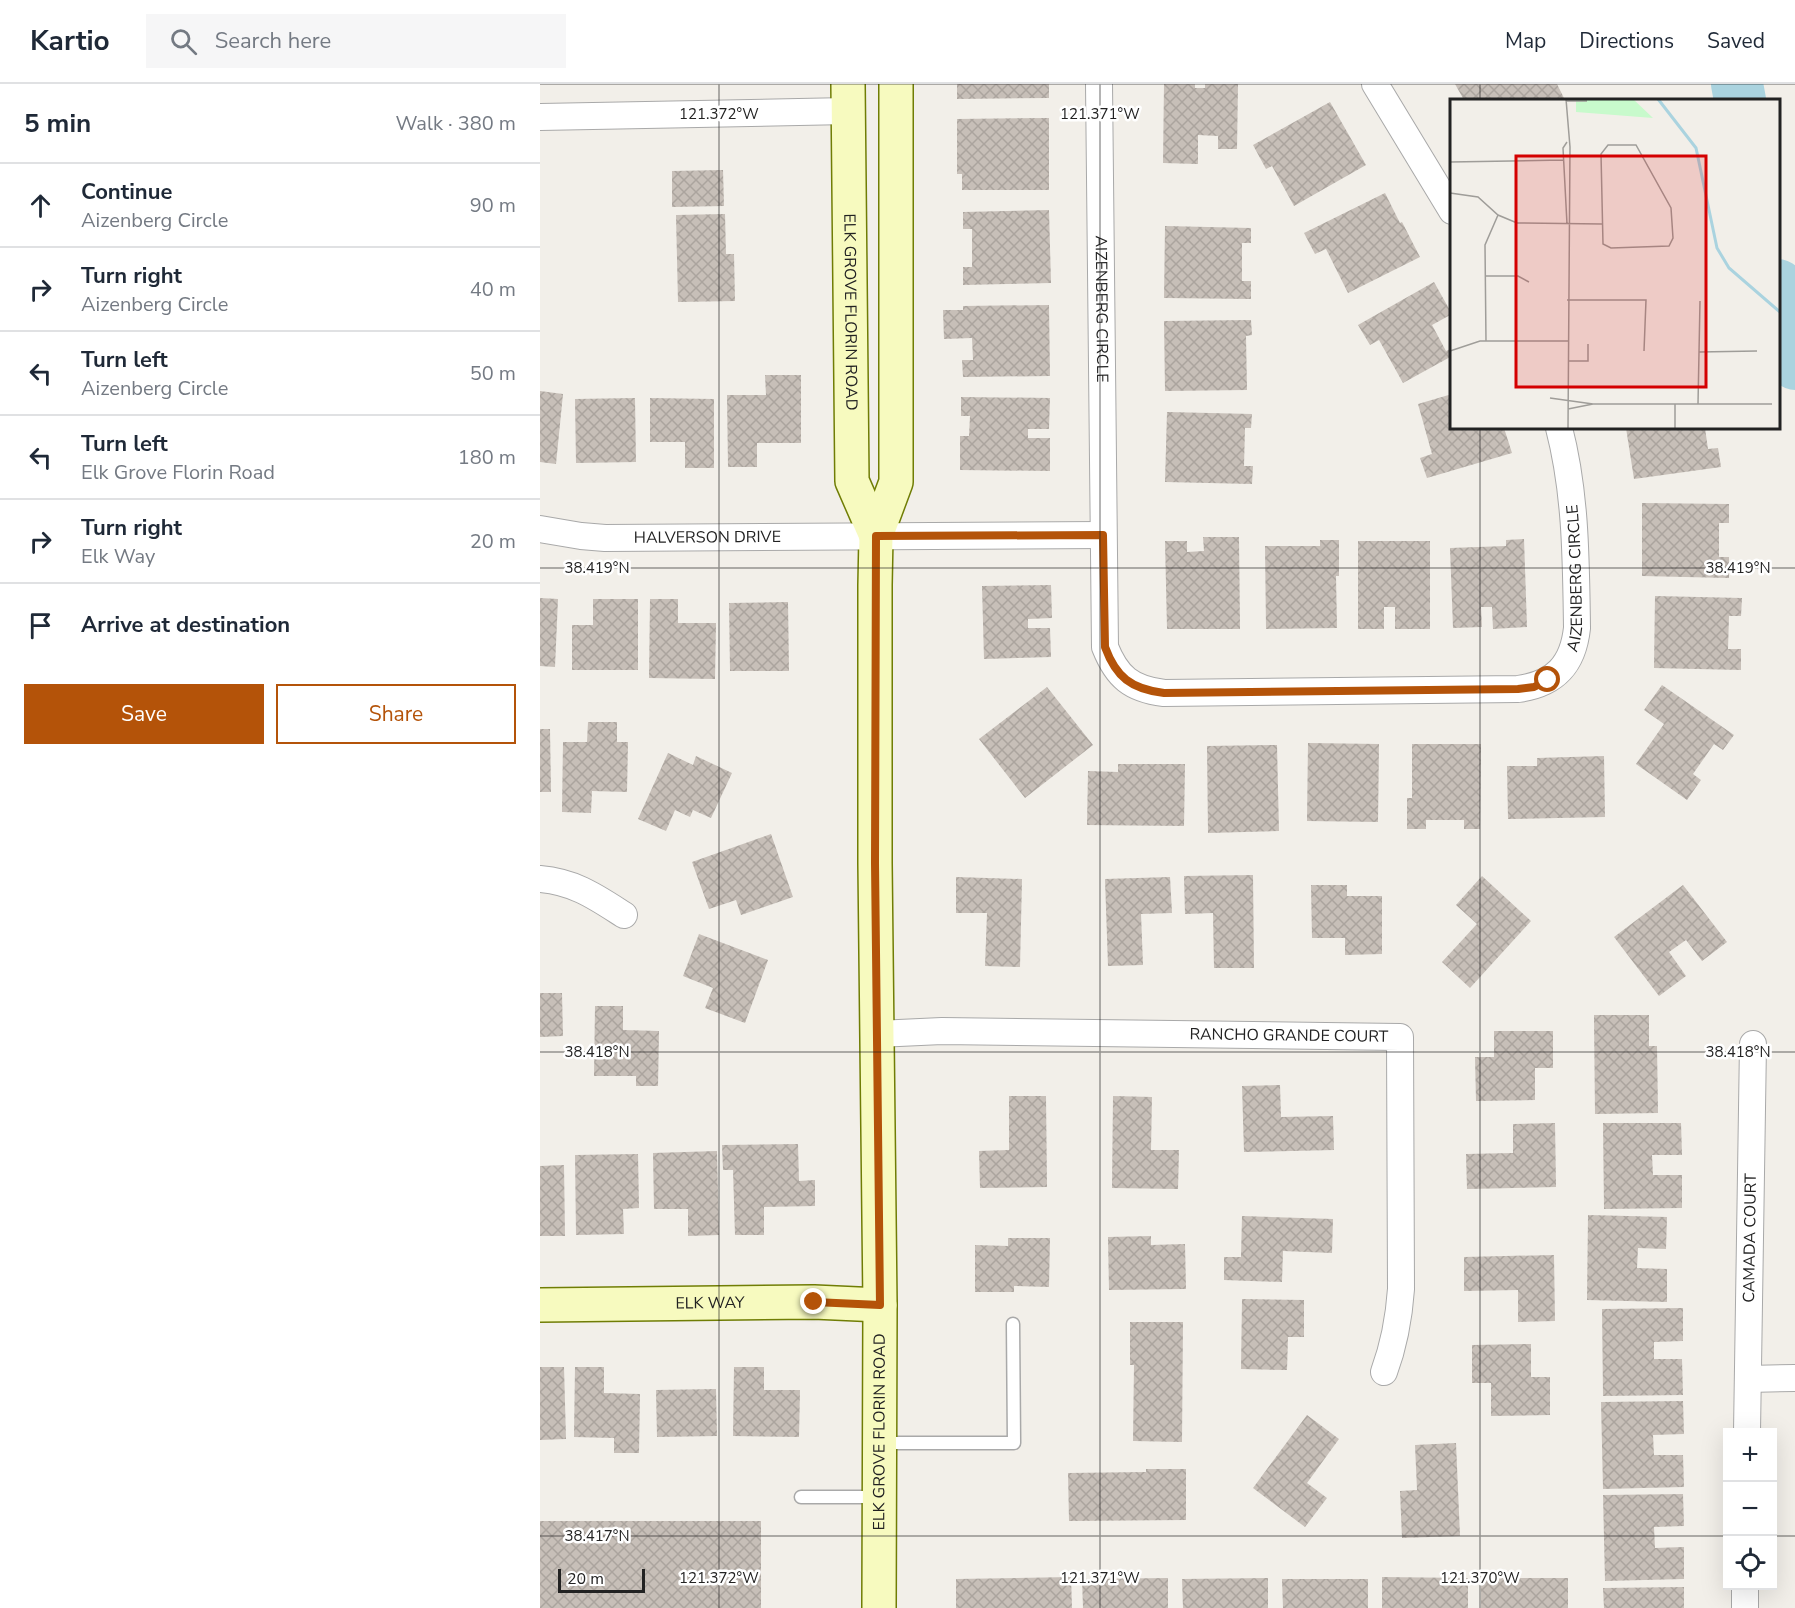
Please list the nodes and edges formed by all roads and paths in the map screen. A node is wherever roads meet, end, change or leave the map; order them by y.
1 (896, 84) edge
2 (1099, 84) edge
3 (1375, 84) edge
4 (848, 98) edge
5 (540, 117) edge
6 (1450, 209) edge
7 (1559, 429) edge
8 (540, 528) edge
9 (1103, 535) junction
10 (876, 536) junction
11 (540, 879) edge
12 (624, 915) dead end
13 (877, 1034) junction
14 (1753, 1044) dead end
15 (540, 1305) edge
16 (880, 1305) junction
17 (1013, 1324) dead end
18 (1384, 1372) dead end
19 (1795, 1378) edge
20 (1748, 1379) junction
21 (1747, 1428) edge
22 (880, 1443) junction
23 (801, 1497) dead end
24 (880, 1497) junction
25 (1745, 1590) edge
26 (879, 1608) edge
27 (1745, 1608) edge

1 - 10 main road, ELK GROVE FLORIN ROAD
2 - 9 street, AIZENBERG CIRCLE
3 - 6 street
4 - 5 street
4 - 10 main road, ELK GROVE FLORIN ROAD
7 - 9 street, AIZENBERG CIRCLE
8 - 10 street, HALVERSON DRIVE
9 - 10 street
10 - 13 main road, ELK GROVE FLORIN ROAD
11 - 12 street
13 - 16 main road, ELK GROVE FLORIN ROAD
13 - 18 street, RANCHO GRANDE COURT
14 - 20 street, CAMADA COURT
15 - 16 main road, ELK WAY
16 - 22 main road, ELK GROVE FLORIN ROAD
17 - 22 lane
19 - 20 street
20 - 21 street, CAMADA COURT
22 - 24 main road, ELK GROVE FLORIN ROAD
23 - 24 lane
24 - 26 main road, ELK GROVE FLORIN ROAD
25 - 27 street

